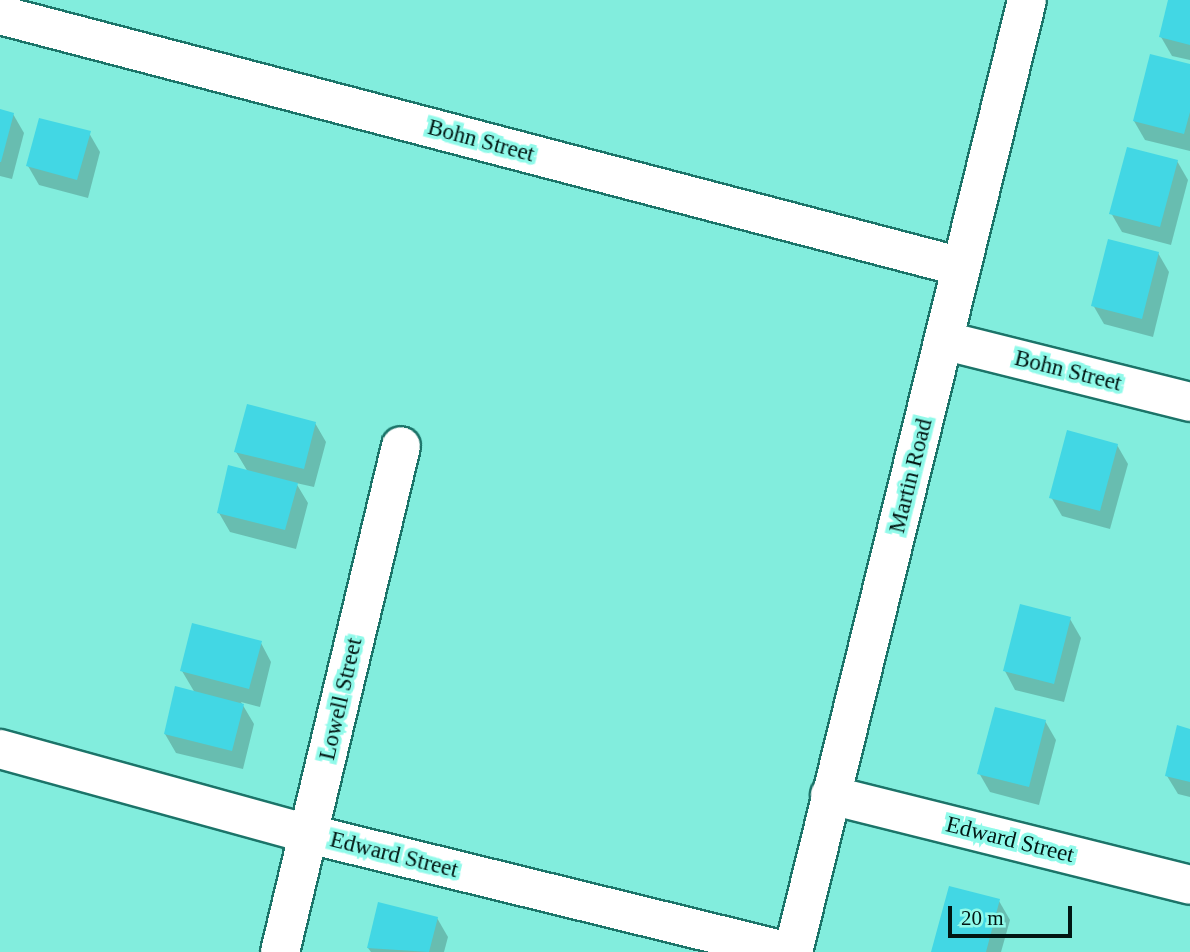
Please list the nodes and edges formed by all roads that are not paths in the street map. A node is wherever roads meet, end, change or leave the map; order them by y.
1 (1027, 0) edge
2 (0, 15) edge
3 (962, 267) junction
4 (946, 341) junction
5 (1190, 402) edge
6 (401, 446) dead end
7 (0, 749) edge
8 (830, 794) junction
9 (309, 834) junction
10 (1190, 886) edge
11 (280, 952) edge
12 (792, 952) edge

1 - 3 street, Martin Road
2 - 3 street, Bohn Street
3 - 4 street, Martin Road
4 - 5 street, Bohn Street
4 - 8 street, Martin Road
6 - 9 street, Lowell Street
7 - 9 street, Edward Street
8 - 10 street, Edward Street
8 - 12 street, Martin Road
9 - 11 street, Lowell Street
9 - 12 street, Edward Street

